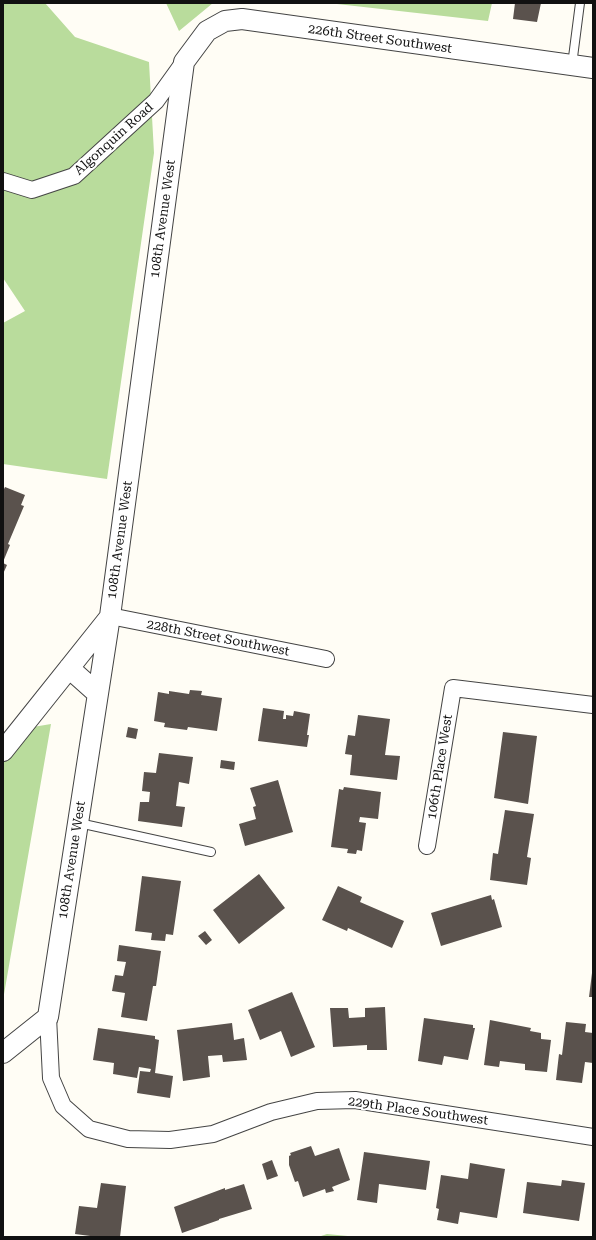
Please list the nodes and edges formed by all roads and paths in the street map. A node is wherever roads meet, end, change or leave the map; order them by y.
1 (580, 3) edge
2 (184, 62) junction
3 (572, 65) junction
4 (593, 68) edge
5 (3, 181) edge
6 (110, 616) junction
7 (326, 659) dead end
8 (69, 668) junction
9 (97, 693) junction
10 (593, 705) edge
11 (3, 751) edge
12 (78, 823) junction
13 (428, 846) dead end
14 (211, 852) dead end
15 (48, 1017) junction
16 (3, 1053) edge
17 (593, 1137) edge

1 - 3 lane
2 - 3 street, 226th Street Southwest
2 - 5 street, Algonquin Road
2 - 6 street, 108th Avenue West
3 - 4 street, 226th Street Southwest
6 - 7 street, 228th Street Southwest
6 - 8 street
6 - 9 street, 108th Avenue West
8 - 9 street
8 - 11 street
9 - 12 street, 108th Avenue West
10 - 13 street, 106th Place West
12 - 14 lane
12 - 15 street, 108th Avenue West
15 - 16 street
15 - 17 street, 229th Place Southwest

